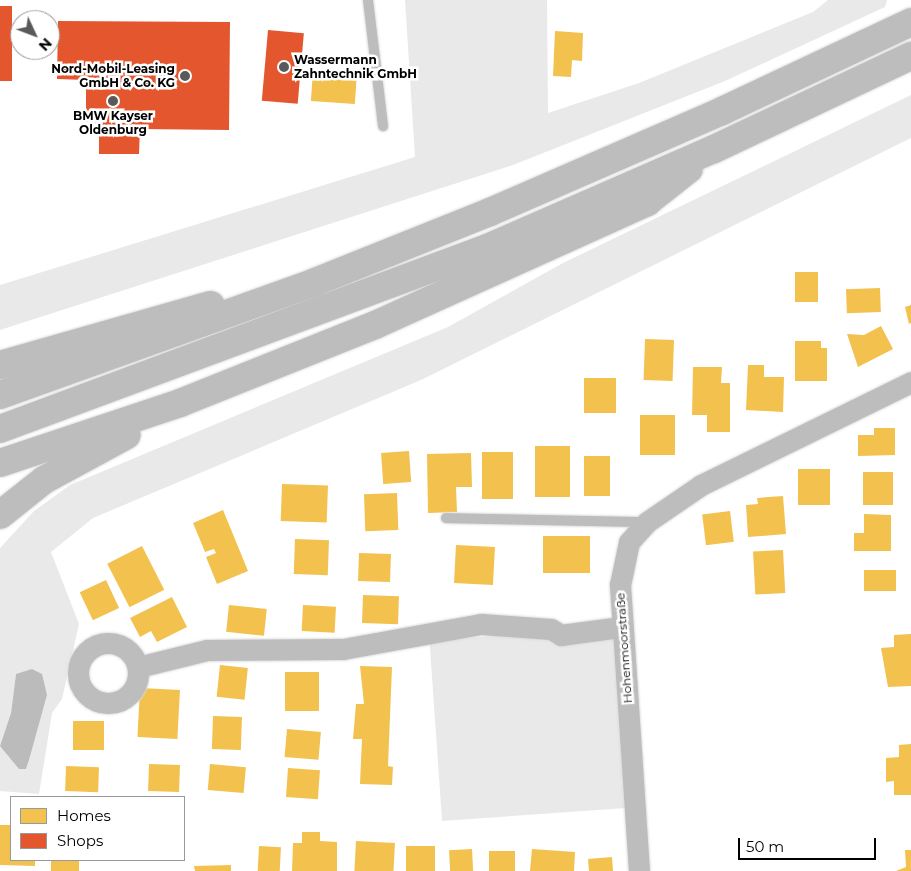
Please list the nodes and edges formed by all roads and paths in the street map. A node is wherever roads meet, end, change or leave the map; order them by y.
1 (368, 0) edge
2 (911, 22) edge
3 (911, 56) edge
4 (383, 126) dead end
5 (714, 149) junction
6 (314, 282) junction
7 (0, 365) edge
8 (911, 382) edge
9 (0, 395) edge
10 (180, 403) junction
11 (0, 429) edge
12 (0, 463) edge
13 (0, 515) edge
14 (446, 518) dead end
15 (647, 522) junction
16 (621, 627) junction
17 (138, 667) dead end
18 (639, 871) edge

1 - 4 lane
2 - 6 highway
3 - 5 highway
5 - 10 highway
5 - 11 highway
6 - 7 highway
6 - 9 highway
8 - 15 street, Hohenmoorstraße
10 - 12 highway
10 - 13 highway
14 - 15 lane
15 - 16 street, Hohenmoorstraße
16 - 17 street
16 - 18 street, Hohenmoorstraße

